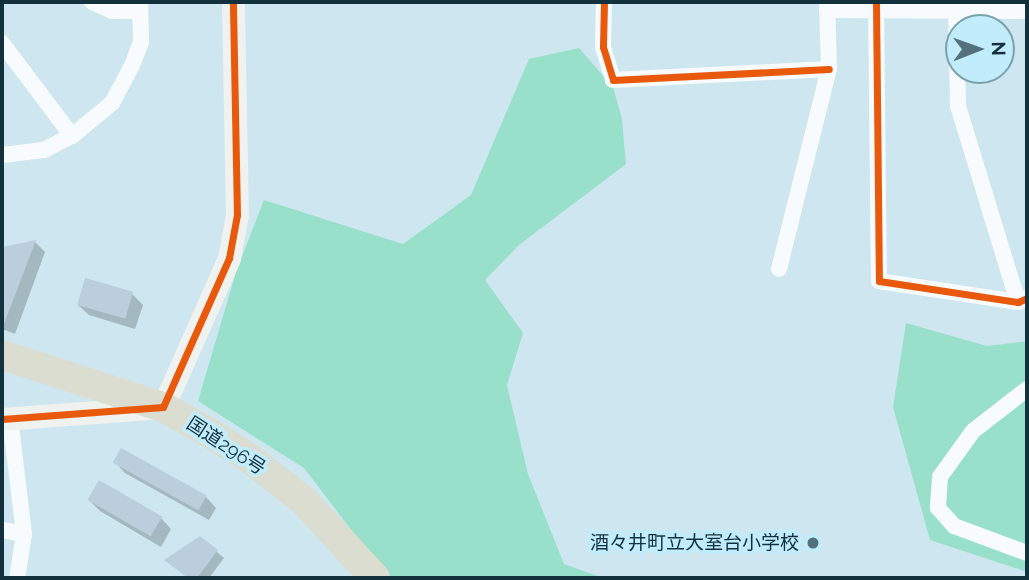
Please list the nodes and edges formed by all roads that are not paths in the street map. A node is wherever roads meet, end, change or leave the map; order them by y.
1 (92, 2) edge
2 (233, 2) edge
3 (604, 2) edge
4 (827, 6) edge
5 (876, 6) edge
6 (140, 7) edge
7 (956, 7) edge
8 (1027, 11) edge
9 (2, 43) edge
10 (829, 69) junction
11 (72, 136) junction
12 (2, 155) edge
13 (779, 269) dead end
14 (1022, 300) edge
15 (2, 355) edge
16 (1027, 389) edge
17 (163, 407) junction
18 (6, 419) edge
19 (2, 530) edge
20 (24, 534) junction
21 (1027, 553) edge
22 (17, 578) edge
23 (375, 578) edge

1 - 6 street
2 - 17 street
3 - 10 street
4 - 5 street
4 - 10 street
5 - 7 street
5 - 14 street
6 - 11 street
7 - 8 street
7 - 14 street
9 - 11 street
10 - 13 street
11 - 12 street
15 - 17 highway, 国道296号
16 - 21 street
17 - 18 street
17 - 23 highway, 国道296号
18 - 20 street
19 - 20 street
20 - 22 street

